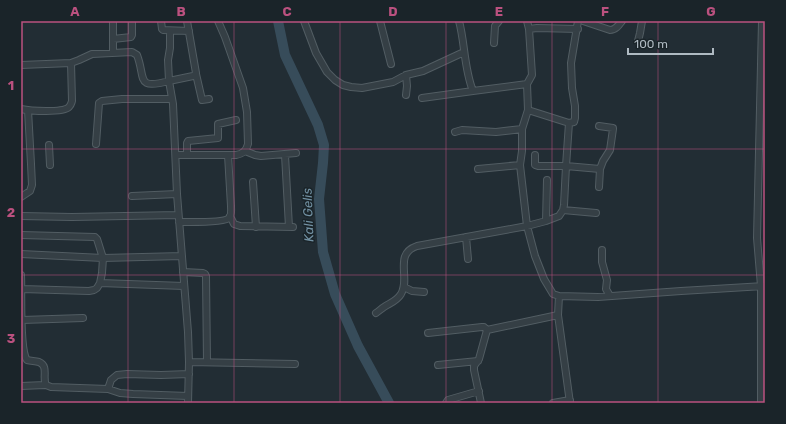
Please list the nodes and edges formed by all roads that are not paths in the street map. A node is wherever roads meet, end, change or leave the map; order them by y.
1 (113, 21) edge
2 (132, 21) edge
3 (161, 21) edge
4 (187, 21) edge
5 (218, 21) edge
6 (304, 21) edge
7 (380, 21) edge
8 (459, 21) edge
9 (499, 21) edge
10 (527, 21) edge
11 (578, 21) edge
12 (583, 21) edge
13 (622, 21) edge
14 (642, 21) edge
15 (762, 21) edge
16 (530, 29) junction
17 (578, 29) junction
18 (170, 31) junction
19 (189, 31) junction
20 (113, 39) junction
21 (638, 41) dead end
22 (494, 43) dead end
23 (464, 52) junction
24 (113, 53) junction
25 (71, 63) junction
26 (391, 64) dead end
27 (21, 65) edge
28 (196, 74) junction
29 (406, 75) junction
30 (169, 81) junction
31 (527, 84) junction
32 (473, 91) junction
33 (406, 95) dead end
34 (422, 98) dead end
35 (172, 99) junction
36 (209, 99) dead end
37 (24, 110) edge
38 (528, 110) junction
39 (236, 120) dead end
40 (762, 122) edge
41 (569, 123) junction
42 (599, 126) dead end
43 (522, 129) junction
44 (455, 132) dead end
45 (96, 144) dead end
46 (49, 146) dead end
47 (762, 148) edge
48 (245, 151) junction
49 (296, 153) dead end
50 (176, 155) junction
51 (187, 155) junction
52 (228, 155) junction
53 (285, 155) junction
54 (535, 156) dead end
55 (50, 165) dead end
56 (520, 165) junction
57 (566, 166) junction
58 (600, 168) junction
59 (478, 169) dead end
60 (547, 180) dead end
61 (253, 182) dead end
62 (599, 187) dead end
63 (177, 194) junction
64 (132, 196) dead end
65 (21, 197) edge
66 (563, 210) junction
67 (596, 213) dead end
68 (21, 216) edge
69 (230, 216) junction
70 (179, 219) junction
71 (546, 221) junction
72 (527, 226) junction
73 (256, 227) junction
74 (21, 235) edge
75 (466, 237) junction
76 (602, 250) dead end
77 (21, 254) edge
78 (182, 256) junction
79 (103, 258) junction
80 (468, 259) dead end
81 (183, 272) junction
82 (21, 275) edge
83 (100, 282) junction
84 (184, 286) junction
85 (763, 286) edge
86 (404, 287) junction
87 (22, 289) edge
88 (424, 292) dead end
89 (559, 296) junction
90 (610, 296) junction
91 (376, 313) dead end
92 (558, 315) junction
93 (83, 318) dead end
94 (22, 320) edge
95 (487, 330) junction
96 (428, 333) dead end
97 (478, 361) junction
98 (189, 362) junction
99 (207, 362) junction
100 (295, 364) dead end
101 (438, 365) dead end
102 (189, 374) junction
103 (45, 385) junction
104 (21, 386) edge
105 (108, 389) junction
106 (478, 390) junction
107 (188, 396) junction
108 (570, 402) edge
109 (188, 403) edge
110 (446, 403) edge
111 (481, 403) edge
112 (553, 403) edge
113 (760, 403) edge

1 - 20 street
2 - 20 street
3 - 18 street
4 - 19 street
5 - 48 street
6 - 29 street
7 - 26 street
8 - 23 street
9 - 22 street
10 - 16 street
11 - 17 street
12 - 13 street
14 - 21 street
15 - 40 street
16 - 17 street
16 - 31 street
17 - 41 street
18 - 19 street
18 - 30 street
19 - 28 street
20 - 24 street
23 - 29 street
23 - 32 street
24 - 25 street
24 - 30 street
25 - 27 street
25 - 37 street
28 - 30 street
28 - 36 street
29 - 33 street
30 - 35 street
31 - 32 street
31 - 38 street
32 - 34 street
35 - 45 street
35 - 50 street
37 - 65 street
38 - 41 street
38 - 43 street
39 - 51 street
40 - 47 street
41 - 57 street
42 - 58 street
43 - 44 street
43 - 56 street
46 - 55 street
47 - 85 street
48 - 52 street
48 - 53 street
49 - 53 street
50 - 51 street
50 - 63 street
51 - 52 street
52 - 69 street
53 - 73 street
54 - 57 street
56 - 59 street
56 - 72 street
57 - 58 street
57 - 66 street
58 - 62 street
60 - 71 street
61 - 73 street
63 - 64 street
63 - 70 street
66 - 67 street
66 - 71 street
68 - 70 street
69 - 70 street
69 - 73 street
70 - 78 street
71 - 72 street
72 - 75 street
72 - 89 street
74 - 79 street
75 - 80 street
75 - 86 street
76 - 90 street
77 - 79 street
78 - 79 street
78 - 81 street
79 - 83 street
81 - 84 street
81 - 99 street
82 - 87 street
83 - 84 street
83 - 87 street
84 - 98 street
85 - 90 street
85 - 113 street
86 - 88 street
86 - 91 street
87 - 94 street
89 - 90 street
89 - 92 street
92 - 95 street
92 - 108 street
93 - 94 street
94 - 103 street
95 - 96 street
95 - 97 street
97 - 101 street
97 - 106 street
98 - 99 street
98 - 102 street
99 - 100 street
102 - 105 street
102 - 107 street
103 - 104 street
103 - 105 street
105 - 107 street
106 - 110 street
106 - 111 street
107 - 109 street
108 - 112 street

